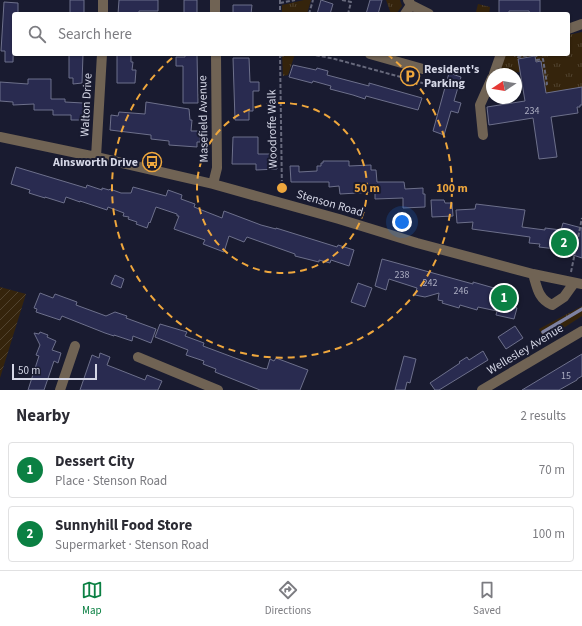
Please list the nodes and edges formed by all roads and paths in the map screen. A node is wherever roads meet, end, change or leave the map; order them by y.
1 (104, 0) edge
2 (215, 0) edge
3 (295, 0) edge
4 (313, 0) edge
5 (342, 0) edge
6 (280, 2) edge
7 (409, 2) edge
8 (103, 12) edge
9 (215, 12) edge
10 (309, 12) edge
11 (348, 12) edge
12 (405, 12) edge
13 (426, 12) edge
14 (582, 24) edge
15 (570, 28) edge
16 (102, 56) edge
17 (216, 56) edge
18 (280, 56) edge
19 (320, 56) edge
20 (336, 56) edge
21 (387, 56) edge
22 (500, 56) edge
23 (536, 56) edge
24 (335, 59) junction
25 (496, 68) edge
26 (423, 69) dead end
27 (426, 84) dead end
28 (545, 85) dead end
29 (486, 92) edge
30 (482, 135) dead end
31 (0, 137) edge
32 (96, 157) junction
33 (213, 184) junction
34 (282, 204) junction
35 (582, 218) edge
36 (533, 274) junction
37 (575, 283) edge
38 (582, 331) edge
39 (75, 346) dead end
40 (138, 357) dead end
41 (60, 390) edge
42 (218, 390) edge
43 (482, 390) edge

1 - 8 street
2 - 9 street
3 - 6 path
4 - 10 path
5 - 11 path
7 - 12 street
7 - 13 street
14 - 15 street
16 - 32 street, Walton Drive
17 - 33 street, Masefield Avenue
18 - 34 path, Woodroffe Walk
19 - 24 path
20 - 24 path
21 - 26 street
22 - 25 street
23 - 28 path
24 - 27 path
29 - 30 street
31 - 32 street, Stenson Road
32 - 33 street, Stenson Road
33 - 34 street, Stenson Road
34 - 36 street, Stenson Road
35 - 37 path
36 - 37 street, Stenson Road
36 - 37 street
38 - 43 street, Wellesley Avenue
39 - 41 street
40 - 42 street

